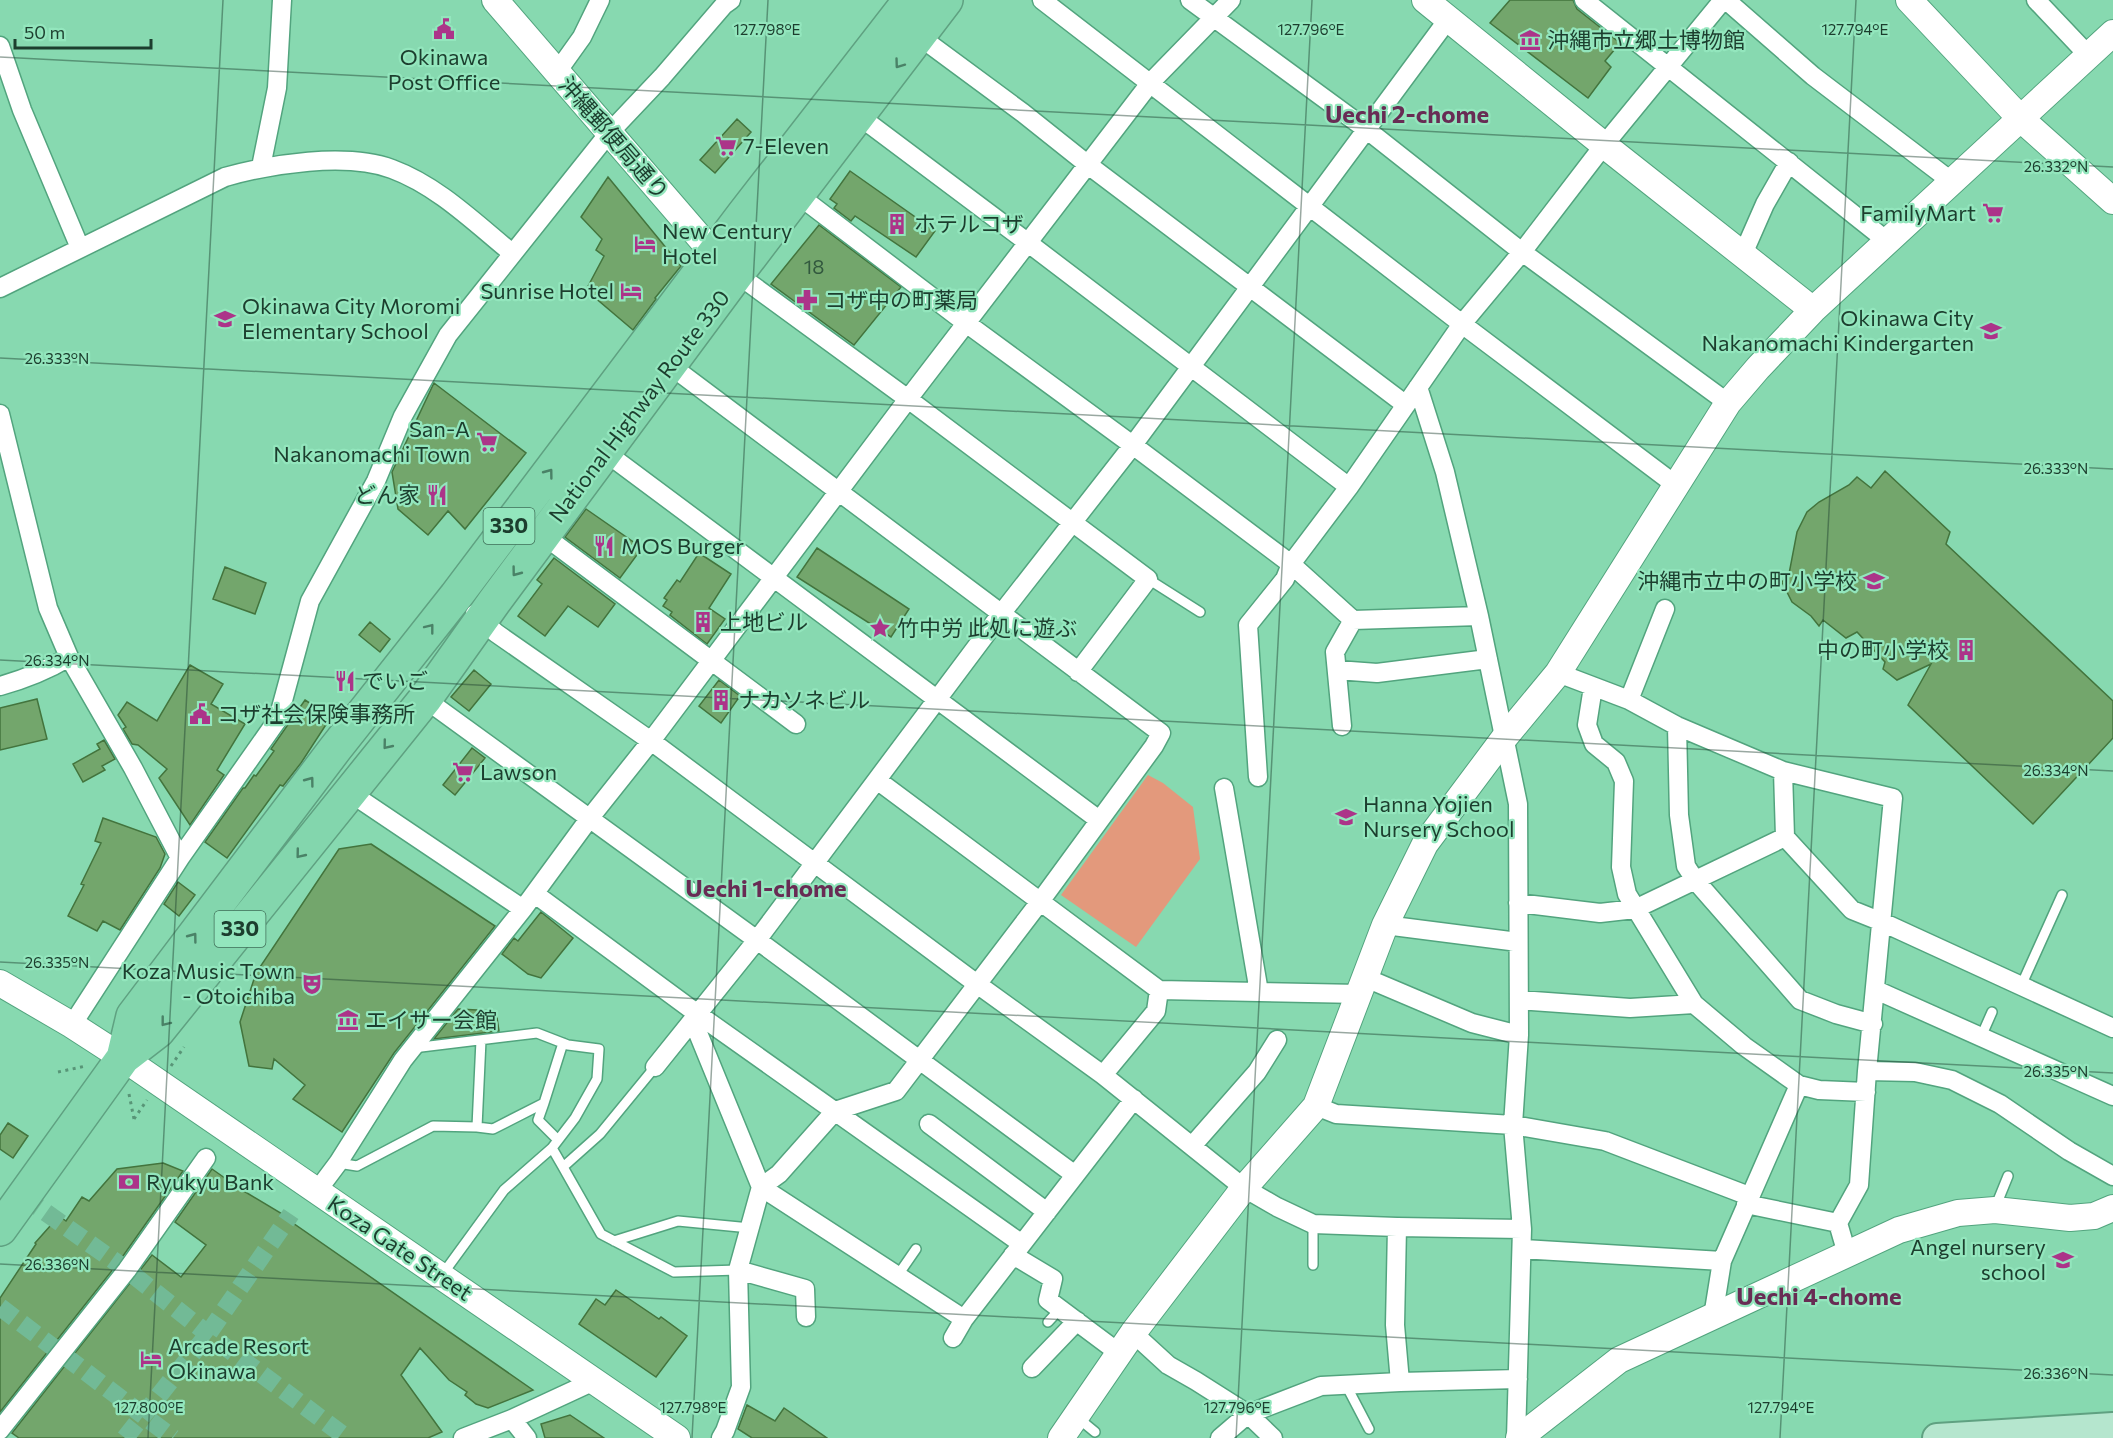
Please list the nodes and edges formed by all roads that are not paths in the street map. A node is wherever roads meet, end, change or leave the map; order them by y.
1 (282, 0) edge
2 (495, 0) edge
3 (600, 0) edge
4 (731, 0) edge
5 (946, 0) edge
6 (1042, 0) edge
7 (1190, 0) edge
8 (1231, 0) edge
9 (1584, 0) edge
10 (1724, 0) edge
11 (1909, 0) edge
12 (2036, 0) edge
13 (1437, 6) edge
14 (908, 18) edge
15 (1214, 19) junction
16 (2105, 44) edge
17 (0, 46) edge
18 (1668, 66) junction
19 (557, 72) junction
20 (1151, 82) junction
21 (859, 116) junction
22 (2021, 119) junction
23 (1366, 129) junction
24 (609, 133) junction
25 (1604, 145) junction
26 (1789, 162) junction
27 (1088, 164) junction
28 (261, 167) junction
29 (1951, 181) junction
30 (798, 195) junction
31 (2113, 201) edge
32 (1310, 206) junction
33 (1887, 241) junction
34 (1027, 242) junction
35 (80, 248) junction
36 (1522, 252) junction
37 (512, 253) junction
38 (1743, 254) junction
39 (725, 264) junction
40 (1250, 287) junction
41 (0, 288) edge
42 (1814, 310) junction
43 (966, 323) junction
44 (1462, 324) junction
45 (670, 366) junction
46 (1190, 366) junction
47 (1418, 387) junction
48 (908, 399) junction
49 (1728, 403) junction
50 (1406, 405) junction
51 (0, 414) edge
52 (1133, 445) junction
53 (605, 452) junction
54 (1677, 486) junction
55 (1349, 487) junction
56 (838, 493) junction
57 (1072, 521) junction
58 (543, 536) junction
59 (1291, 564) junction
60 (773, 579) junction
61 (1148, 579) junction
62 (456, 596) junction
63 (1665, 609) dead end
64 (1200, 612) dead end
65 (1001, 614) junction
66 (1479, 616) junction
67 (1353, 620) junction
68 (482, 621) junction
69 (69, 657) junction
70 (1488, 659) junction
71 (712, 660) junction
72 (1337, 670) junction
73 (1078, 672) junction
74 (1557, 673) junction
75 (0, 686) edge
76 (1593, 687) junction
77 (425, 699) junction
78 (1629, 700) junction
79 (936, 701) junction
80 (796, 724) dead end
81 (1342, 726) dead end
82 (1677, 726) junction
83 (1505, 737) junction
84 (651, 741) junction
85 (1783, 771) junction
86 (1258, 777) dead end
87 (877, 780) junction
88 (1224, 788) dead end
89 (349, 792) junction
90 (589, 819) junction
91 (1099, 820) junction
92 (1785, 837) junction
93 (180, 858) junction
94 (815, 862) junction
95 (1695, 880) junction
96 (535, 894) junction
97 (2062, 895) dead end
98 (1039, 903) junction
99 (1518, 903) junction
100 (524, 909) junction
101 (1635, 909) junction
102 (1882, 922) junction
103 (1386, 925) junction
104 (757, 940) junction
105 (1518, 942) junction
106 (0, 983) edge
107 (976, 984) junction
108 (1363, 986) junction
109 (2021, 986) junction
110 (1159, 990) junction
111 (1875, 990) junction
112 (1259, 992) junction
113 (1519, 1000) junction
114 (1694, 1004) junction
115 (1992, 1012) dead end
116 (699, 1015) junction
117 (1873, 1024) junction
118 (72, 1025) junction
119 (2113, 1028) edge
120 (1519, 1035) junction
121 (1981, 1037) junction
122 (481, 1040) junction
123 (1277, 1040) dead end
124 (563, 1043) junction
125 (412, 1048) junction
126 (123, 1058) junction
127 (919, 1060) junction
128 (655, 1066) joint
129 (1867, 1071) junction
130 (1103, 1075) junction
131 (1799, 1085) junction
132 (1866, 1092) junction
133 (2113, 1096) edge
134 (1134, 1099) junction
135 (544, 1103) junction
136 (1316, 1106) junction
137 (835, 1111) junction
138 (929, 1124) dead end
139 (1514, 1125) junction
140 (477, 1127) junction
141 (558, 1140) junction
142 (1192, 1146) junction
143 (552, 1148) junction
144 (206, 1158) dead end
145 (338, 1163) junction
146 (563, 1167) junction
147 (1075, 1175) junction
148 (2008, 1176) dead end
149 (2113, 1176) edge
150 (761, 1186) junction
151 (1244, 1188) junction
152 (317, 1191) junction
153 (1748, 1200) junction
154 (2113, 1208) edge
155 (1995, 1210) junction
156 (1047, 1212) junction
157 (1838, 1223) junction
158 (1313, 1224) junction
159 (1396, 1227) junction
160 (750, 1228) junction
161 (0, 1229) edge
162 (1522, 1229) junction
163 (614, 1241) junction
164 (916, 1249) dead end
165 (1522, 1249) junction
166 (1018, 1250) junction
167 (1847, 1254) junction
168 (1722, 1261) junction
169 (1313, 1265) dead end
170 (738, 1270) junction
171 (898, 1275) junction
172 (441, 1276) junction
173 (806, 1317) dead end
174 (1713, 1317) junction
175 (964, 1319) junction
176 (1077, 1322) junction
177 (952, 1338) dead end
178 (1126, 1342) junction
179 (1032, 1368) dead end
180 (1518, 1379) junction
181 (594, 1381) junction
182 (1400, 1382) junction
183 (1346, 1385) junction
184 (1248, 1414) junction
185 (512, 1419) junction
186 (2113, 1427) edge
187 (1369, 1429) dead end
188 (0, 1430) edge
189 (463, 1438) edge
190 (527, 1438) edge
191 (677, 1438) edge
192 (721, 1438) edge
193 (1061, 1438) edge
194 (1220, 1438) edge
195 (1273, 1438) edge
196 (1517, 1438) edge
197 (1937, 1438) edge

1 - 28 street
2 - 19 street, 沖縄郵便局通り
3 - 19 street
4 - 24 street
5 - 14 highway, National Highway Route 330 / 330
6 - 20 street
7 - 15 street
8 - 15 street
9 - 18 street
10 - 18 street
10 - 29 street
11 - 22 street
12 - 16 street
13 - 23 street
13 - 25 street
14 -> 21 highway, National Highway Route 330 / 330
14 - 27 street
14 - 39 highway, National Highway Route 330 / 330
15 - 20 street
15 - 23 street
16 - 22 street
17 - 35 street
18 - 25 street
18 - 26 street
19 - 24 street, 沖縄郵便局通り
20 - 27 street
20 - 32 street
21 - 30 highway, National Highway Route 330 / 330
21 - 34 street
22 - 29 street
22 - 31 street
23 - 32 street
23 - 36 street
24 - 37 street
24 - 39 street, 沖縄郵便局通り
25 - 36 street
25 - 38 street
26 - 33 street
26 - 38 street
27 - 34 street
27 - 40 street
28 - 35 street
28 - 37 street
29 - 33 street
30 - 39 highway, National Highway Route 330 / 330
30 - 43 street
32 - 40 street
32 - 44 street
33 - 42 street
34 - 43 street
34 - 46 street
35 - 41 street
36 - 44 street
36 - 49 street
37 - 93 street
38 - 42 street
39 - 45 highway, National Highway Route 330 / 330
39 - 48 street
62 -> 39 highway, National Highway Route 330 / 330
40 - 46 street
40 - 50 street
42 - 49 street
43 - 48 street
43 - 52 street
44 - 47 street
44 - 54 street
45 - 53 highway, National Highway Route 330 / 330
45 - 56 street
46 - 52 street
46 - 55 street
47 - 50 street
47 - 66 street
48 - 56 street
48 - 57 street
49 - 54 street
50 - 55 street
51 - 69 street
52 - 57 street
52 - 59 street
53 - 58 highway, National Highway Route 330 / 330
53 - 60 street
54 - 74 street
55 - 59 street
56 - 60 street
56 - 65 street
57 - 61 street
57 - 65 street
58 -> 68 highway, National Highway Route 330 / 330
58 - 71 street
59 - 67 street
59 - 86 street
60 - 71 street
60 - 79 street
61 - 64 lane
61 - 73 street
62 - 68 street
126 -> 62 highway, National Highway Route 330 / 330
63 - 78 street
65 - 73 street
65 - 79 street
66 - 67 street
66 - 70 street
67 - 72 street
68 - 77 highway, National Highway Route 330 / 330
68 - 84 street
69 - 75 street
69 - 93 street
70 - 72 street
70 - 83 street
71 - 80 street
71 - 84 street
72 - 81 street
73 - 91 street
74 - 76 street
74 - 83 street
76 - 78 street
76 - 101 street
77 -> 89 highway, National Highway Route 330 / 330
77 - 90 street
78 - 82 street
79 - 87 street
79 - 91 street
82 - 85 street
82 - 95 street
83 - 99 street
83 - 103 street
84 - 90 street
84 - 94 street
85 - 92 street
85 - 102 street
87 - 94 street
87 - 98 street
88 - 112 street
89 - 100 street
89 -> 126 highway, National Highway Route 330 / 330
90 - 96 street
90 - 104 street
91 - 98 street
92 - 95 street
92 - 102 street
93 - 118 street
94 - 104 street
94 - 107 street
95 - 101 street
95 - 117 street
96 - 100 street
96 - 116 street
97 - 109 lane
98 - 107 street
98 - 110 street
99 - 101 street
99 - 105 street
100 - 125 street
101 - 114 street
102 - 109 street
102 - 111 street
103 - 105 street
103 - 108 street
104 - 116 street
104 - 127 street
105 - 113 street
106 - 118 street, Koza Gate Street
107 - 127 street
107 - 130 street
108 - 112 street
108 - 120 street
108 - 136 street
109 - 119 street
110 - 112 street
110 - 130 street
111 - 117 street
111 - 121 street
113 - 114 street
113 - 120 street
114 - 131 street
115 - 121 lane
116 - 128 street
116 - 137 street
116 - 150 street
117 - 129 street
118 - 126 street, Koza Gate Street
120 - 139 street
121 - 133 street
122 - 124 lane
122 - 125 lane
122 - 140 lane
123 - 142 street
124 - 135 lane
124 - 141 lane
125 - 145 street
126 - 152 street, Koza Gate Street
126 - 161 highway, National Highway Route 330 / 330
127 - 137 street
127 - 147 street
128 - 146 lane
129 - 132 street
129 - 149 street
130 - 134 street
131 - 132 street
131 - 153 street
132 - 157 street
134 - 142 street
134 - 147 street
135 - 140 lane
135 - 141 lane
136 - 139 street
136 - 151 street
137 - 150 street
137 - 166 street
138 - 156 street
139 - 153 street
139 - 162 street
140 - 145 lane
141 - 143 lane
142 - 151 street
143 - 146 lane
143 - 172 lane
144 - 188 street
145 - 152 street
146 - 163 lane
147 - 156 street
148 - 155 lane
150 - 160 street
150 - 171 street
151 - 158 street
151 - 178 street
152 - 172 street, Koza Gate Street
153 - 157 street
153 - 168 street
154 - 155 street
155 - 167 street
156 - 166 street
157 - 167 street
158 - 159 street
158 - 169 lane
159 - 162 street
159 - 182 street
160 - 163 lane
160 - 170 street
162 - 165 street
163 - 170 lane
164 - 171 lane
165 - 168 street
165 - 180 street
166 - 175 street
166 - 176 street
167 - 174 street
168 - 174 street
170 - 173 street
170 - 192 street
171 - 175 street
172 - 181 street, Koza Gate Street
174 - 196 street
175 - 177 street
176 - 178 street
176 - 179 street
178 - 184 street
178 - 193 street
180 - 182 street
180 - 196 street
181 - 185 street
181 - 191 street, Koza Gate Street
182 - 183 street
183 - 184 street
183 - 187 lane
184 - 194 street
184 - 195 street
185 - 189 street
185 - 190 street
186 - 197 main road

